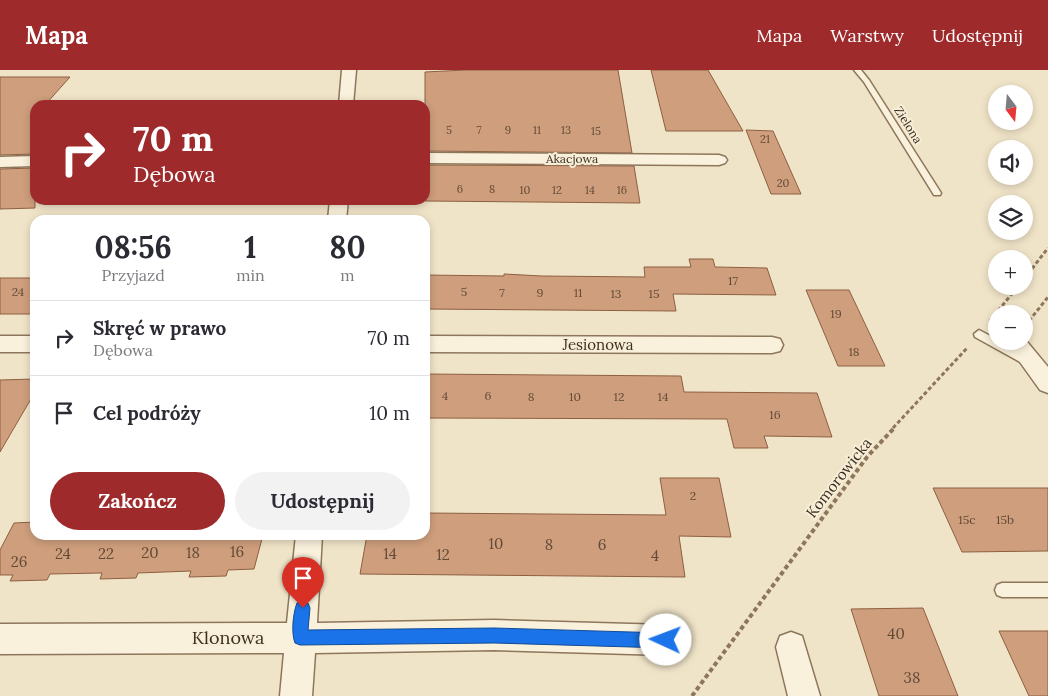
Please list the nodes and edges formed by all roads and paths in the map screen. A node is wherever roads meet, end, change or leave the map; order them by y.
1 (348, 70) edge
2 (857, 70) edge
3 (346, 100) edge
4 (430, 158) edge
5 (719, 160) dead end
6 (0, 162) edge
7 (30, 162) edge
8 (937, 193) dead end
9 (1048, 248) edge
10 (1033, 267) edge
11 (1011, 295) edge
12 (979, 334) junction
13 (0, 344) edge
14 (30, 344) edge
15 (430, 344) edge
16 (772, 345) dead end
17 (1022, 350) edge
18 (1033, 365) junction
19 (1048, 384) edge
20 (309, 540) edge
21 (1002, 590) dead end
22 (1048, 590) edge
23 (300, 638) junction
24 (0, 639) edge
25 (666, 640) dead end
26 (791, 647) dead end
27 (296, 696) edge
28 (692, 696) edge
29 (804, 696) edge

1 - 3 street
2 - 8 lane, Zielona
4 - 5 street, Akacjowa
6 - 7 street
9 - 10 path
11 - 12 path, Komorowicka
12 - 18 lane
12 - 28 path, Komorowicka
13 - 14 street
15 - 16 street, Jesionowa
17 - 18 street
18 - 19 street
20 - 23 street
21 - 22 lane
23 - 24 street, Klonowa
23 - 25 street, Klonowa
23 - 27 street
26 - 29 street

